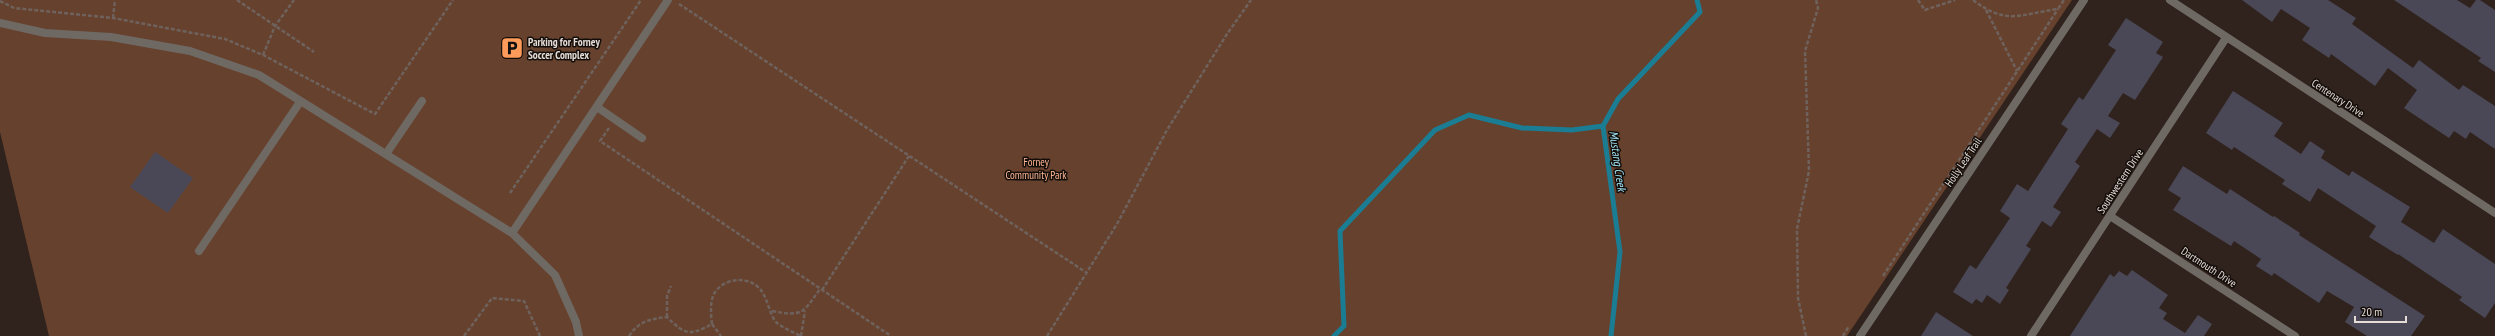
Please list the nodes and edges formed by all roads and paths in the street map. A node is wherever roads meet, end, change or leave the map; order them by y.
1 (115, 0) edge
2 (236, 0) edge
3 (294, 0) edge
4 (454, 0) edge
5 (641, 0) edge
6 (668, 0) edge
7 (673, 0) edge
8 (1251, 0) edge
9 (1816, 0) edge
10 (1918, 0) edge
11 (1955, 0) edge
12 (1973, 0) edge
13 (2064, 0) edge
14 (2084, 0) edge
15 (2170, 0) edge
16 (0, 1) edge
17 (1986, 10) junction
18 (2058, 10) junction
19 (113, 18) junction
20 (0, 23) edge
21 (275, 26) junction
22 (2226, 38) junction
23 (314, 52) dead end
24 (263, 55) junction
25 (2017, 72) junction
26 (422, 101) dead end
27 (300, 102) junction
28 (597, 107) junction
29 (615, 119) junction
30 (642, 138) dead end
31 (386, 154) junction
32 (909, 156) junction
33 (510, 193) dead end
34 (2495, 213) edge
35 (2110, 216) junction
36 (512, 233) junction
37 (199, 251) dead end
38 (1087, 274) junction
39 (1880, 281) dead end
40 (671, 286) dead end
41 (821, 289) junction
42 (805, 310) junction
43 (772, 311) junction
44 (667, 317) junction
45 (712, 324) junction
46 (1851, 324) dead end
47 (464, 336) edge
48 (540, 336) edge
49 (579, 336) edge
50 (629, 336) edge
51 (721, 336) edge
52 (801, 336) edge
53 (891, 336) edge
54 (1047, 336) edge
55 (1806, 336) edge
56 (1843, 336) edge
57 (1860, 336) edge
58 (2031, 336) edge
59 (2295, 336) edge

1 - 19 path
2 - 21 path
3 - 21 path
4 - 24 path
5 - 33 path
6 - 28 street
7 - 32 path
8 - 38 path
9 - 55 path
10 - 11 path
12 - 17 path
13 - 18 path
14 - 57 street, Holly Leaf Trail
15 - 22 street, Centenary Drive
16 - 19 path
17 - 18 path
17 - 25 path
18 - 25 path
19 - 24 path
20 - 27 street
21 - 23 path
21 - 24 path
22 - 34 street, Centenary Drive
22 - 35 street, Southwestern Drive
25 - 39 path
26 - 31 street
27 - 31 street
27 - 37 street
28 - 29 street
28 - 36 street
29 - 30 street
29 - 41 path
31 - 36 street
32 - 38 path
32 - 41 path
35 - 58 street, Southwestern Drive
35 - 59 street, Dartmouth Drive
36 - 49 street
38 - 54 path
40 - 44 path
41 - 42 path
41 - 53 path
42 - 43 path
42 - 52 path
43 - 45 path
43 - 52 path
44 - 45 path
44 - 50 path
45 - 51 path
46 - 56 path
47 - 48 path

